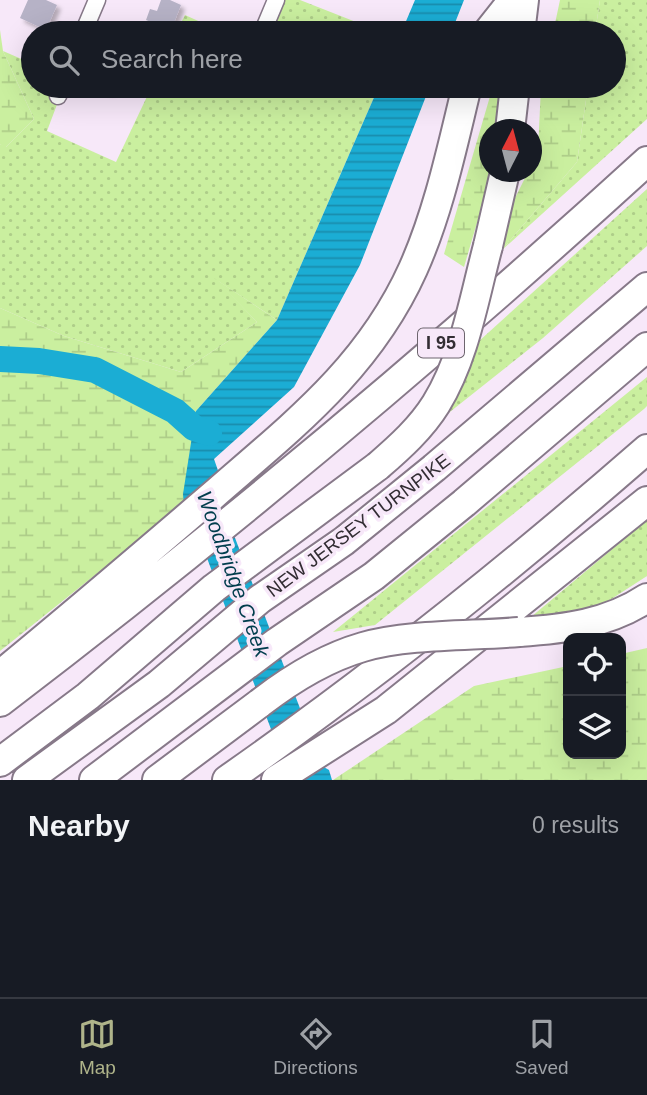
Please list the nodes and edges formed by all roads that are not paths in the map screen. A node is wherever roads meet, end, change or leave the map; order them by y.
1 (97, 0) edge
2 (276, 0) edge
3 (513, 0) edge
4 (524, 0) edge
5 (88, 21) edge
6 (267, 21) edge
7 (496, 21) edge
8 (521, 21) edge
9 (464, 98) edge
10 (514, 98) edge
11 (511, 119) edge
12 (647, 161) edge
13 (503, 182) edge
14 (647, 286) edge
15 (647, 347) edge
16 (647, 449) edge
17 (647, 501) edge
18 (647, 598) edge
19 (0, 675) edge
20 (0, 702) edge
21 (0, 762) edge
22 (279, 778) edge
23 (27, 780) edge
24 (93, 780) edge
25 (157, 780) edge
26 (227, 780) edge

1 - 5 street
2 - 6 street
3 - 7 highway
4 - 8 highway
9 - 19 highway
10 - 11 highway
12 - 20 highway, I 95
13 - 21 highway, bridge
14 - 23 highway, NEW JERSEY TURNPIKE
15 - 24 highway
16 - 26 highway
17 - 22 highway
18 - 25 highway, bridge

